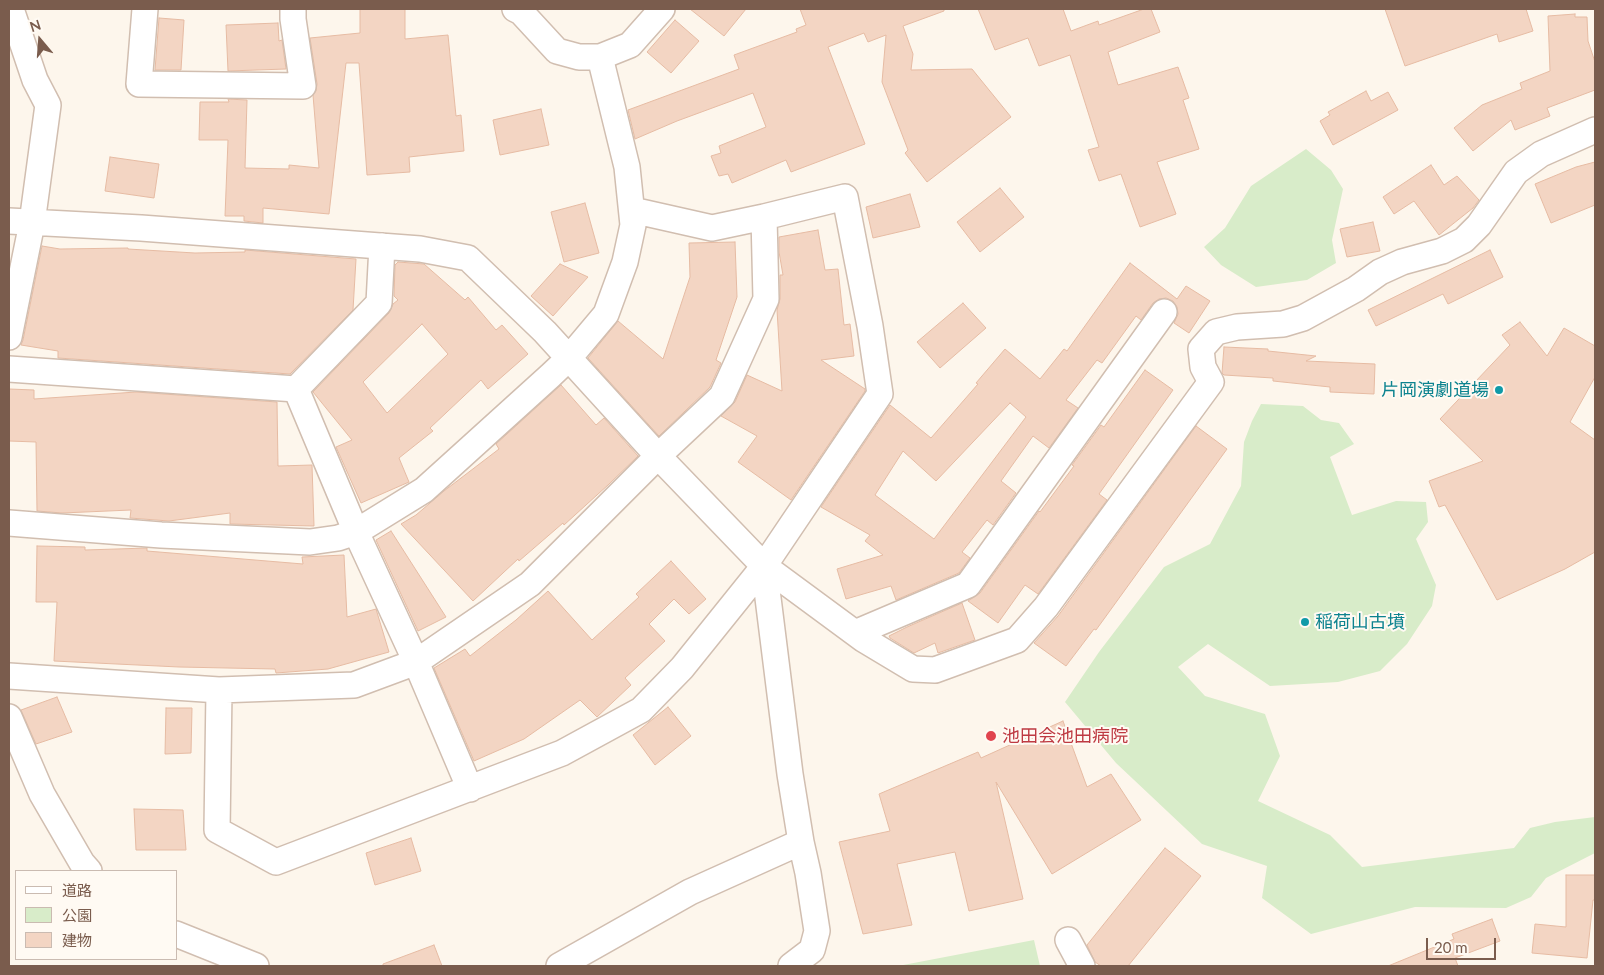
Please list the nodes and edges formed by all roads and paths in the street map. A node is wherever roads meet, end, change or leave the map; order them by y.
1 (12, 9) edge
2 (144, 9) edge
3 (293, 9) edge
4 (515, 9) edge
5 (662, 9) edge
6 (600, 57) junction
7 (1595, 130) edge
8 (632, 210) junction
9 (764, 217) junction
10 (20, 222) edge
11 (382, 246) junction
12 (1164, 312) dead end
13 (9, 337) edge
14 (569, 358) junction
15 (9, 369) edge
16 (296, 389) junction
17 (658, 456) junction
18 (9, 523) edge
19 (356, 532) junction
20 (764, 566) junction
21 (855, 633) junction
22 (416, 662) junction
23 (9, 676) edge
24 (219, 690) junction
25 (9, 717) edge
26 (470, 789) junction
27 (801, 842) junction
28 (89, 870) edge
29 (178, 935) edge
30 (1068, 940) dead end
31 (256, 966) edge
32 (559, 966) edge
33 (791, 966) edge
34 (1082, 966) edge

1 - 10 street
2 - 3 street
4 - 6 street
5 - 6 street
6 - 8 street
7 - 21 street
8 - 9 street
8 - 14 street
9 - 17 street
9 - 20 street
10 - 11 street
10 - 13 street
11 - 14 street
11 - 16 street
12 - 21 street
14 - 17 street
14 - 19 street
15 - 16 street
16 - 19 street
17 - 20 street
17 - 22 street
18 - 19 street
19 - 22 street
20 - 21 street
20 - 26 street
20 - 27 street
22 - 24 street
22 - 26 street
23 - 24 street
24 - 26 street
25 - 28 street
27 - 32 street
27 - 33 street
29 - 31 street
30 - 34 street

